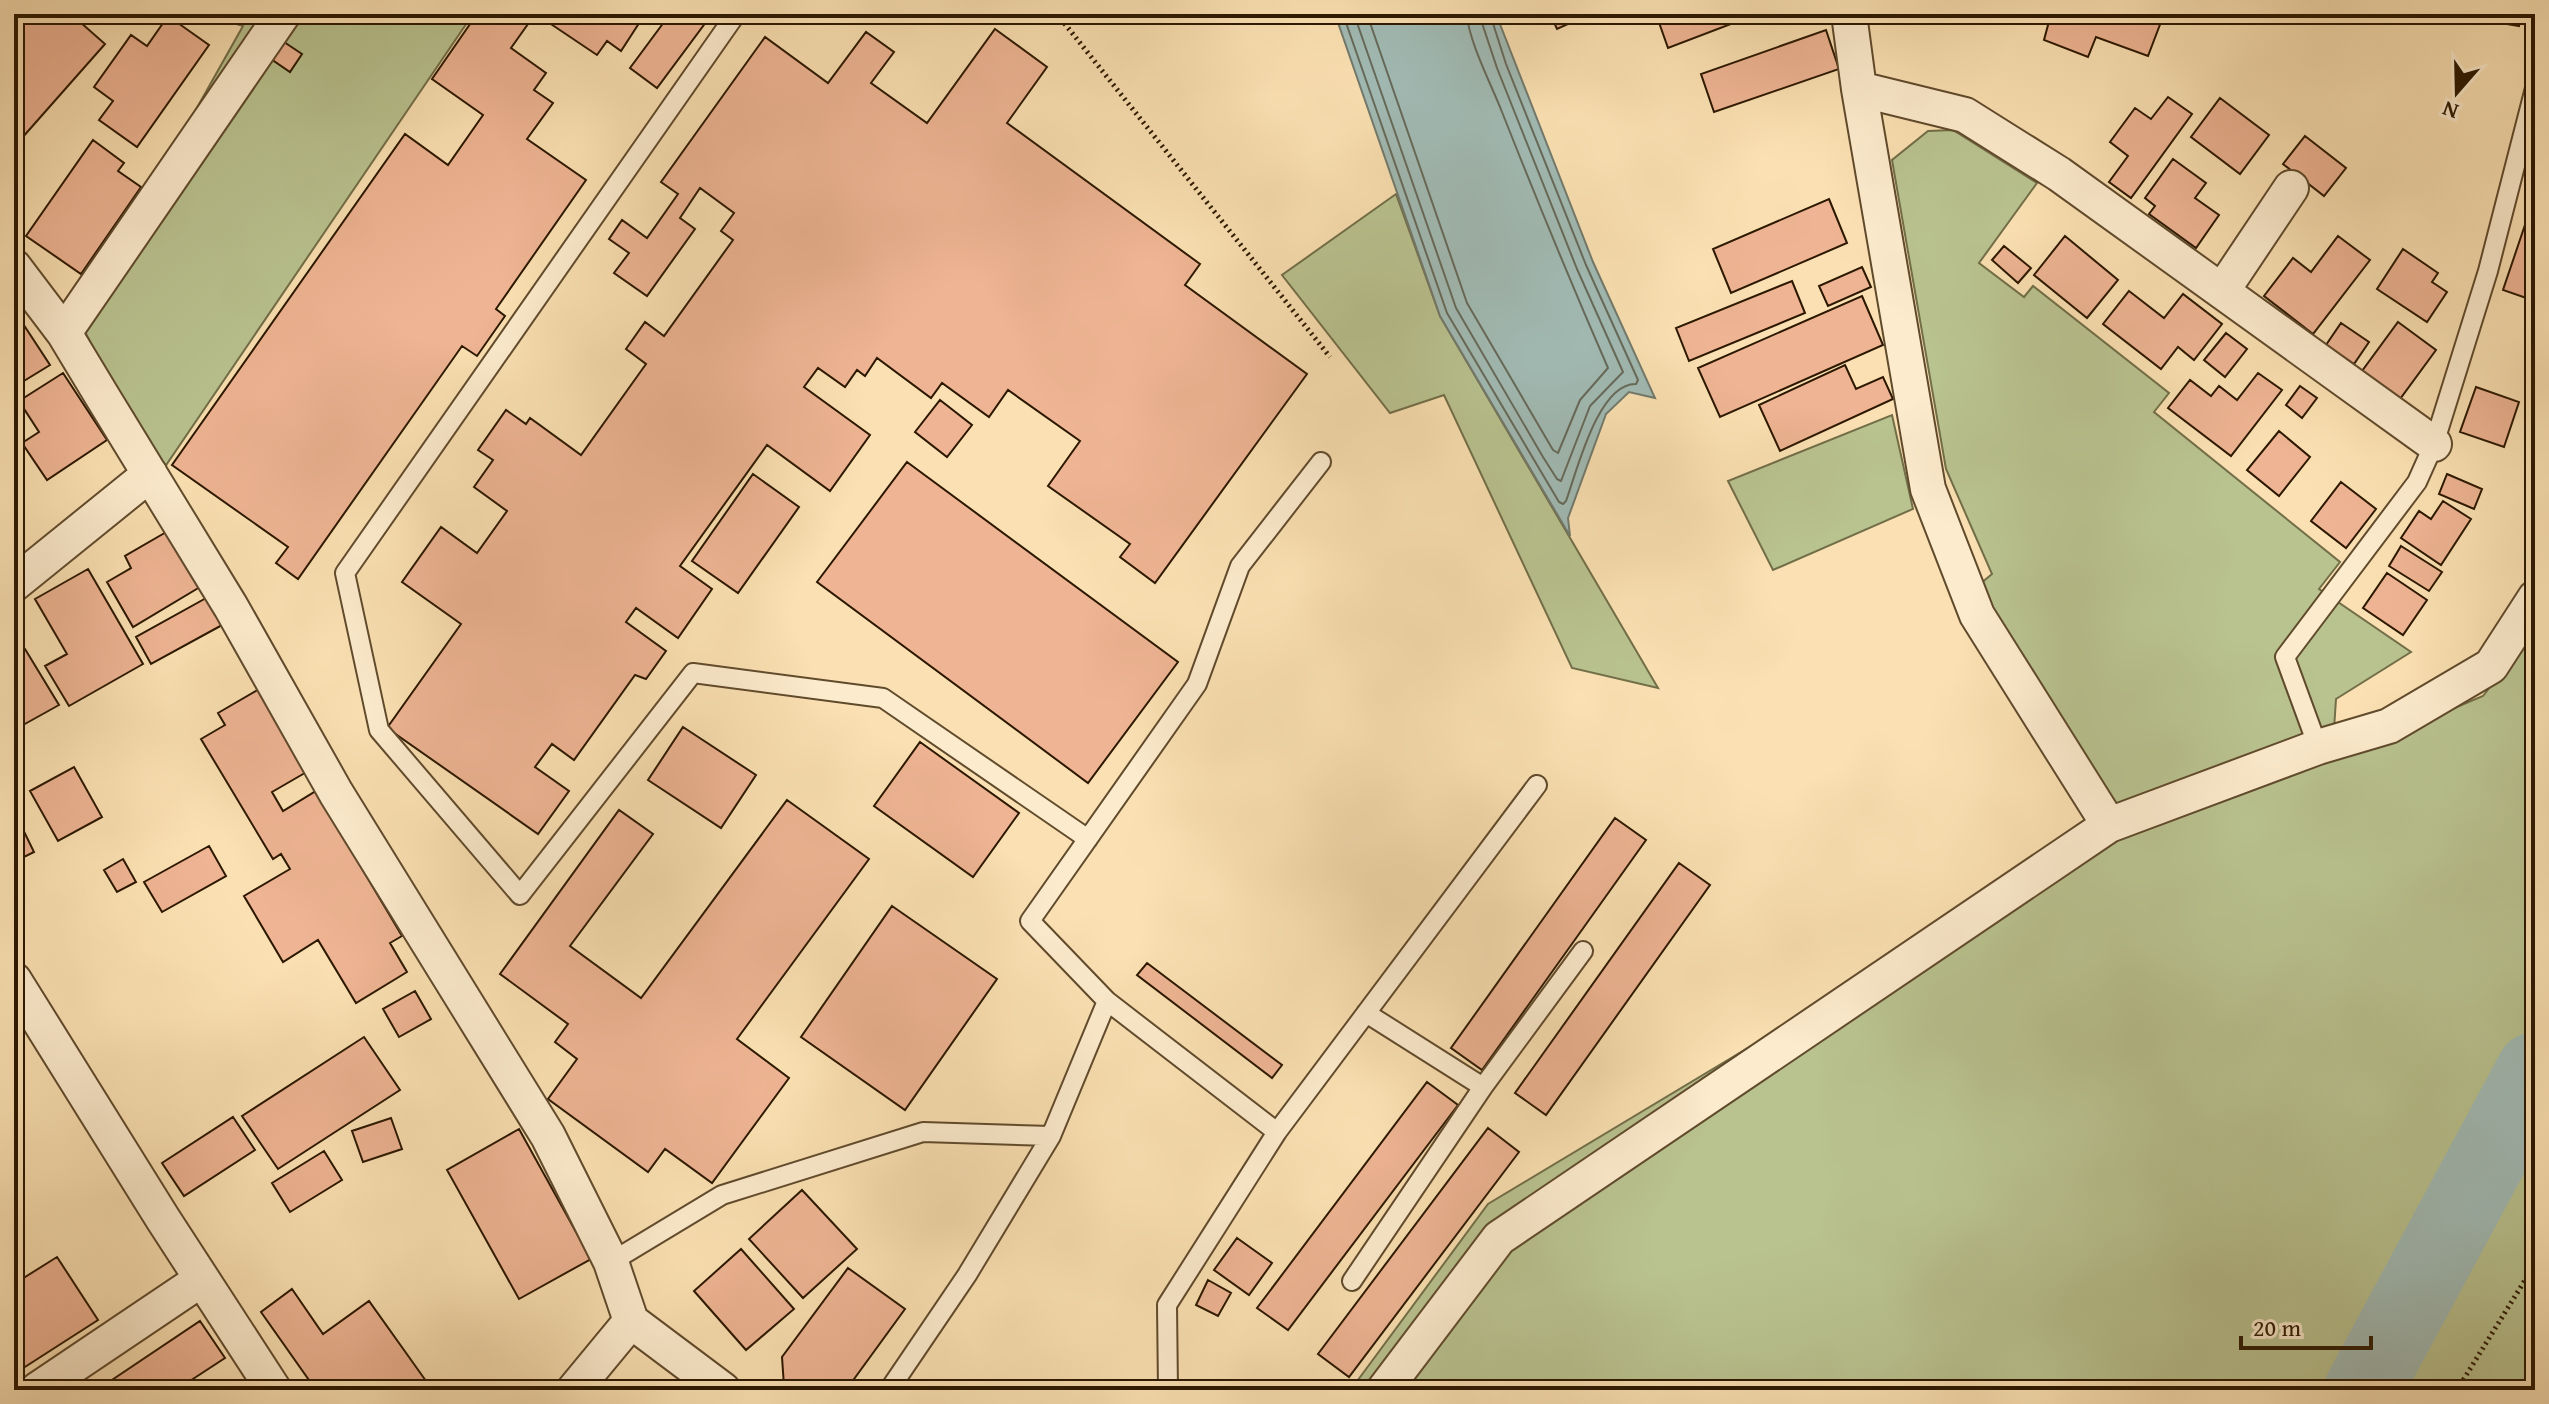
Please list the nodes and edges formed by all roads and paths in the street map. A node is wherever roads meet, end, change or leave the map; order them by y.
1 (283, 14) edge
2 (736, 14) edge
3 (1057, 14) edge
4 (1849, 14) edge
5 (2535, 88) edge
6 (1859, 89) junction
7 (2291, 188) dead end
8 (14, 267) edge
9 (2222, 291) junction
10 (64, 333) junction
11 (1330, 357) dead end
12 (2434, 444) junction
13 (1321, 462) dead end
14 (150, 474) junction
15 (14, 584) edge
16 (2535, 598) edge
17 (2318, 747) junction
18 (1537, 785) dead end
19 (2109, 825) junction
20 (1088, 839) junction
21 (1583, 951) dead end
22 (1107, 1001) junction
23 (20, 1002) edge
24 (1366, 1013) junction
25 (1483, 1087) junction
26 (1277, 1132) junction
27 (1051, 1136) junction
28 (611, 1262) junction
29 (2535, 1264) edge
30 (202, 1279) junction
31 (1352, 1281) dead end
32 (631, 1321) junction
33 (37, 1390) edge
34 (274, 1390) edge
35 (574, 1390) edge
36 (723, 1390) edge
37 (889, 1390) edge
38 (1168, 1390) edge
39 (1384, 1390) edge
40 (2457, 1390) edge

1 - 10 street
2 - 20 lane
3 - 11 path
4 - 6 street
5 - 12 lane
6 - 9 street
6 - 19 street
7 - 9 street
8 - 10 street
9 - 12 street
10 - 14 street
12 - 17 lane
13 - 20 lane
14 - 15 street
14 - 28 street
16 - 17 street
17 - 19 street
18 - 24 lane
19 - 39 street
20 - 22 lane
21 - 25 lane
22 - 26 lane
22 - 27 lane
23 - 30 street
24 - 25 lane
24 - 26 lane
25 - 31 lane
26 - 38 lane
27 - 28 lane
27 - 37 lane
28 - 32 street
29 - 40 path
30 - 33 street
30 - 34 street
32 - 35 street
32 - 36 street

